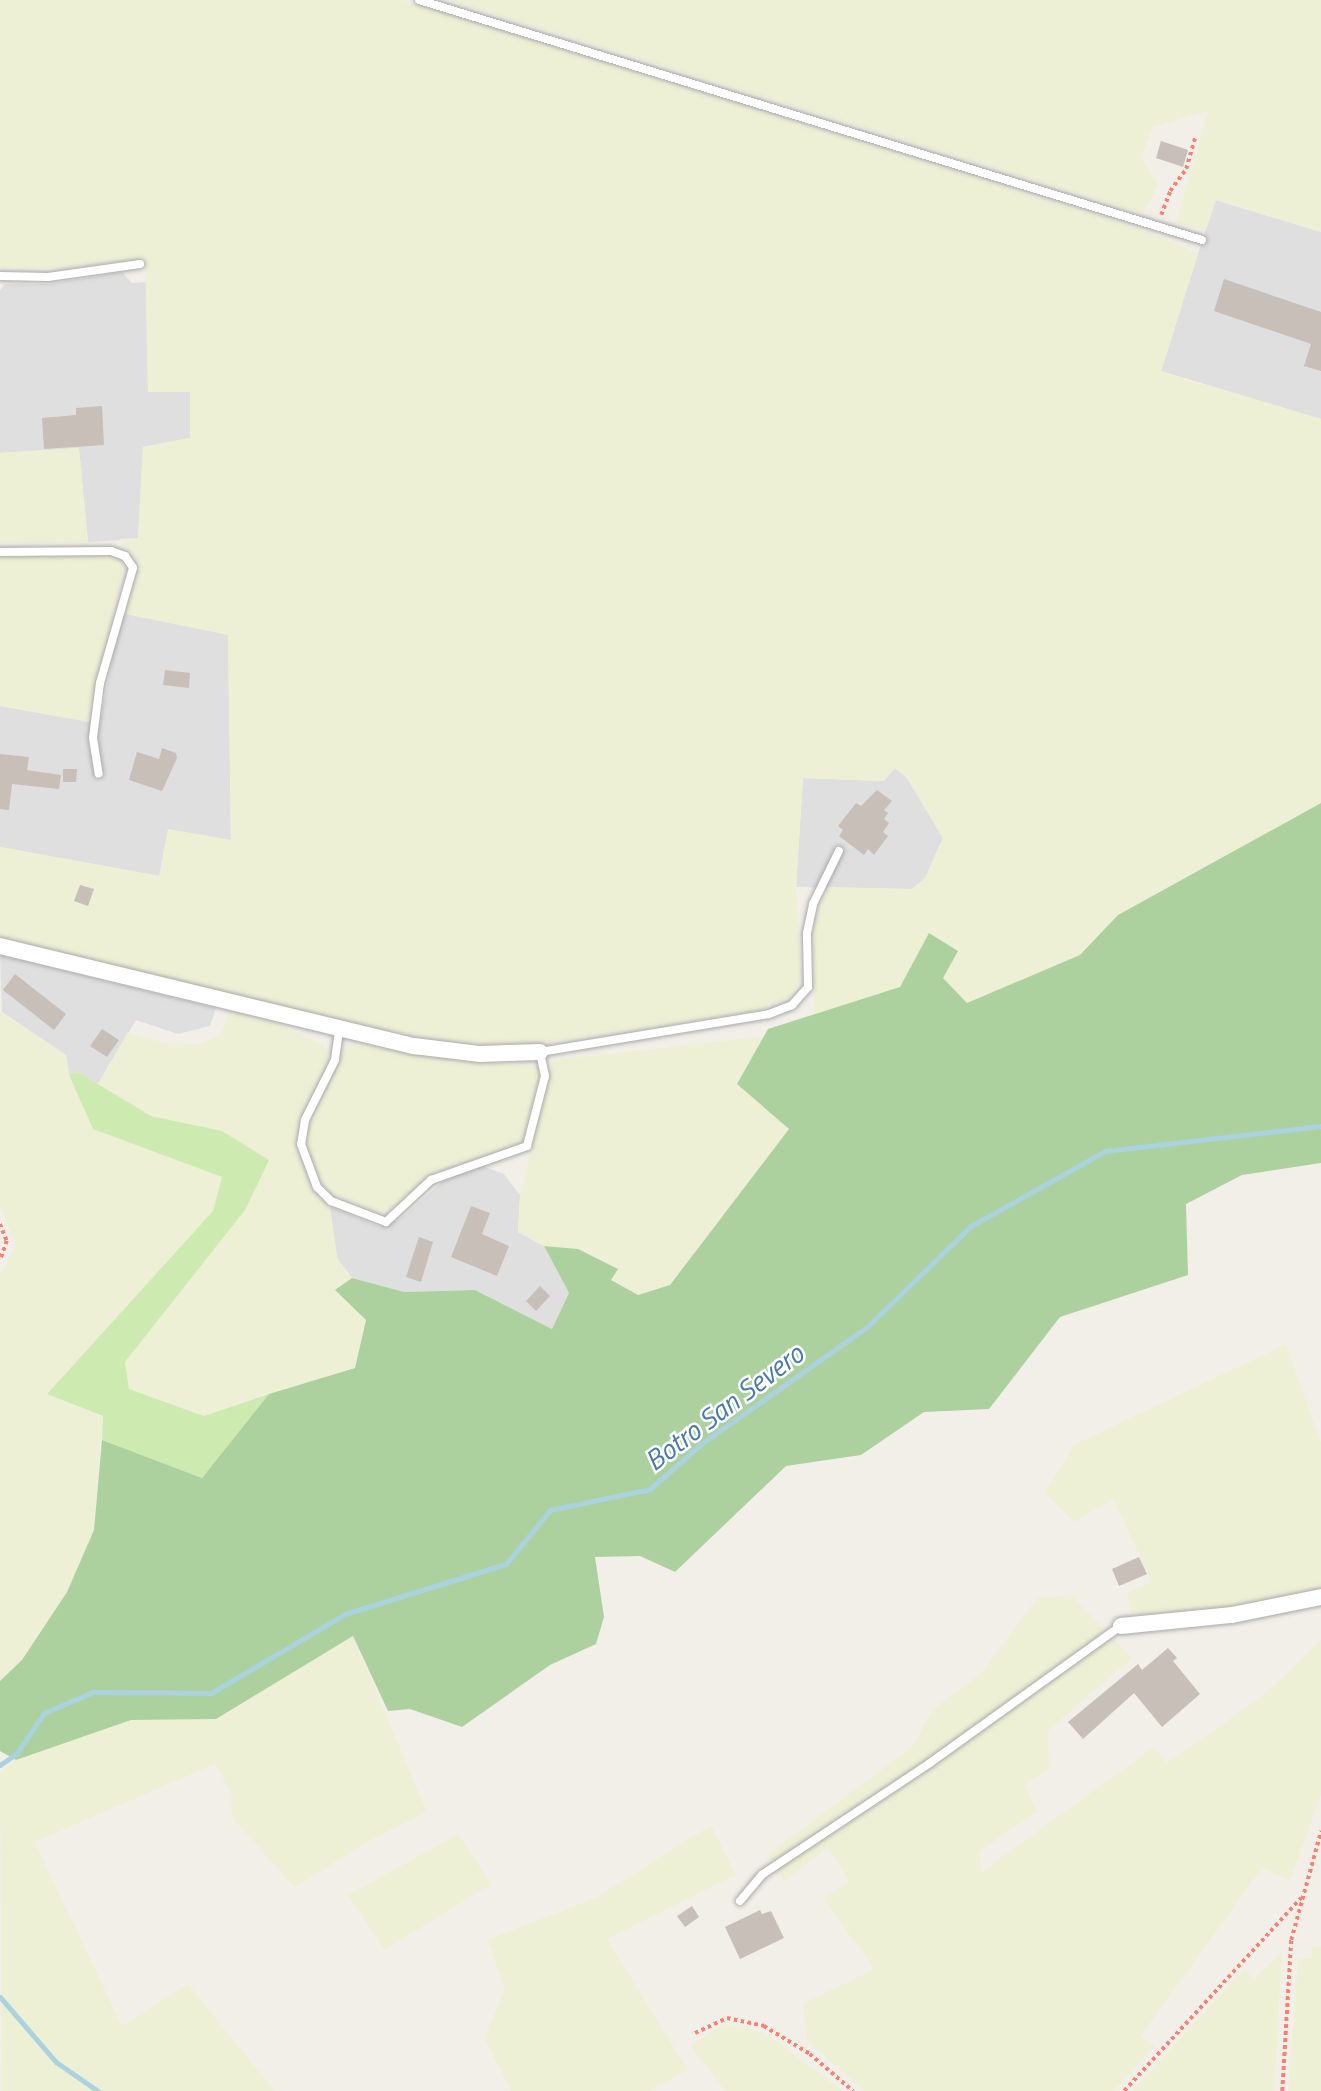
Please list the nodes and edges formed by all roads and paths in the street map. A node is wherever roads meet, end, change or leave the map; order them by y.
1 (419, 0) edge
2 (1195, 138) dead end
3 (1159, 226) junction
4 (1202, 240) dead end
5 (140, 264) dead end
6 (0, 276) edge
7 (0, 552) edge
8 (99, 774) dead end
9 (839, 851) dead end
10 (0, 946) edge
11 (339, 1031) junction
12 (541, 1052) junction
13 (0, 1224) edge
14 (0, 1261) edge
15 (1321, 1597) edge
16 (1121, 1626) joint
17 (1321, 1831) edge
18 (1302, 1897) junction
19 (740, 1901) dead end
20 (695, 2033) dead end
21 (853, 2091) edge
22 (1124, 2091) edge
23 (1282, 2091) edge

1 - 3 lane
2 - 3 path
3 - 4 lane
5 - 6 lane
7 - 8 lane
9 - 12 lane
10 - 11 street
11 - 12 street
11 - 12 lane
13 - 14 path
15 - 16 street
16 - 19 lane
17 - 18 path
18 - 22 path
18 - 23 path
20 - 21 path

